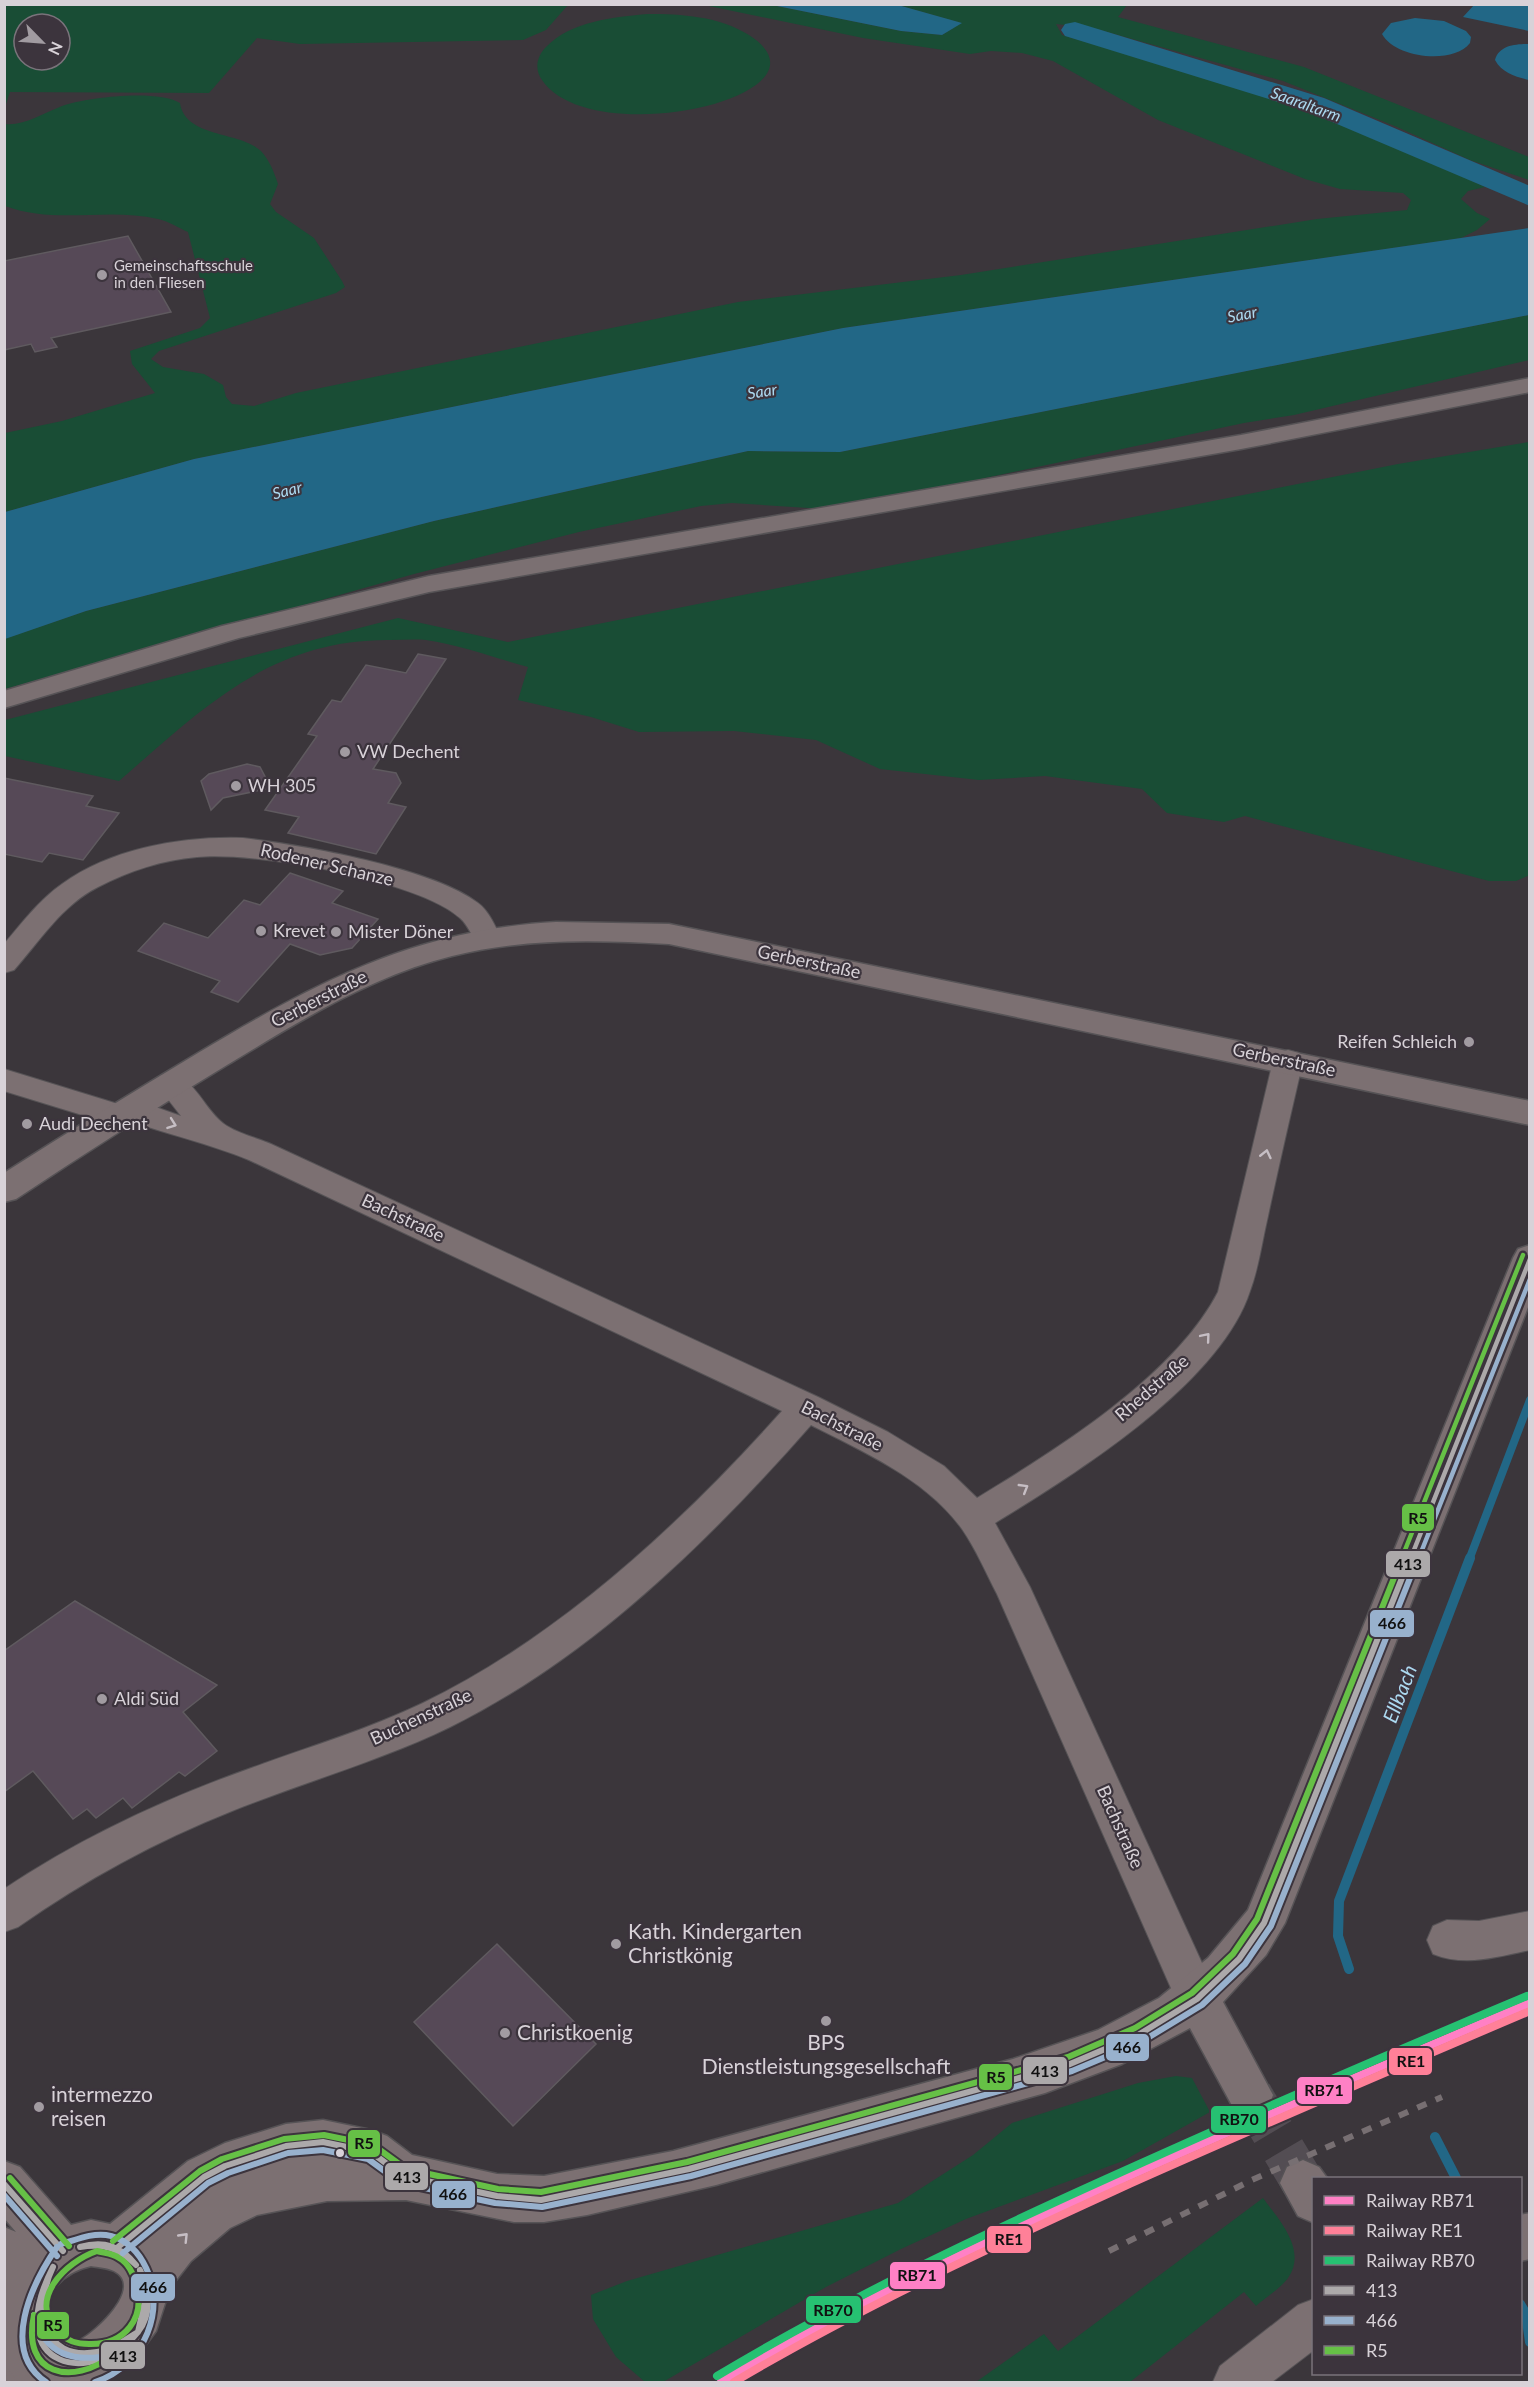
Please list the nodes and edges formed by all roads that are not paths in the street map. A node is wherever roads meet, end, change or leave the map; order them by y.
1 (1530, 385) edge
2 (4, 700) edge
3 (487, 938) junction
4 (4, 963) edge
5 (1288, 1061) junction
6 (4, 1080) edge
7 (171, 1084) junction
8 (124, 1112) junction
9 (1530, 1113) edge
10 (215, 1134) junction
11 (4, 1190) edge
12 (1530, 1258) edge
13 (806, 1407) junction
14 (974, 1518) junction
15 (4, 1913) edge
16 (1530, 1930) edge
17 (1447, 1940) dead end
18 (1197, 1999) junction
19 (1251, 2095) tunnel mouth
20 (411, 2177) junction
21 (4, 2183) edge
22 (118, 2247) junction
23 (63, 2251) junction
24 (146, 2282) junction
25 (1312, 2323) edge
26 (15, 2325) edge
27 (1236, 2382) edge

1 - 2 main road
3 - 4 street, Rodener Schanze
3 - 5 street, Gerberstraße
3 - 7 street, Gerberstraße
5 - 9 street, Gerberstraße
14 -> 5 street, Rhedstraße
6 - 8 street
7 - 8 street, Gerberstraße
7 - 10 street, Bachstraße
8 -> 10 street, Bachstraße
8 - 11 street, Gerberstraße
10 - 13 street, Bachstraße
12 - 18 street
13 - 14 street, Bachstraße
13 - 15 street, Buchenstraße
14 - 18 street, Bachstraße
16 - 17 street
18 - 19 street
18 - 20 street
20 - 22 street
24 -> 20 street
21 - 23 street
22 - 23 street
22 - 24 street
23 - 26 street
24 - 26 street
25 - 27 street

